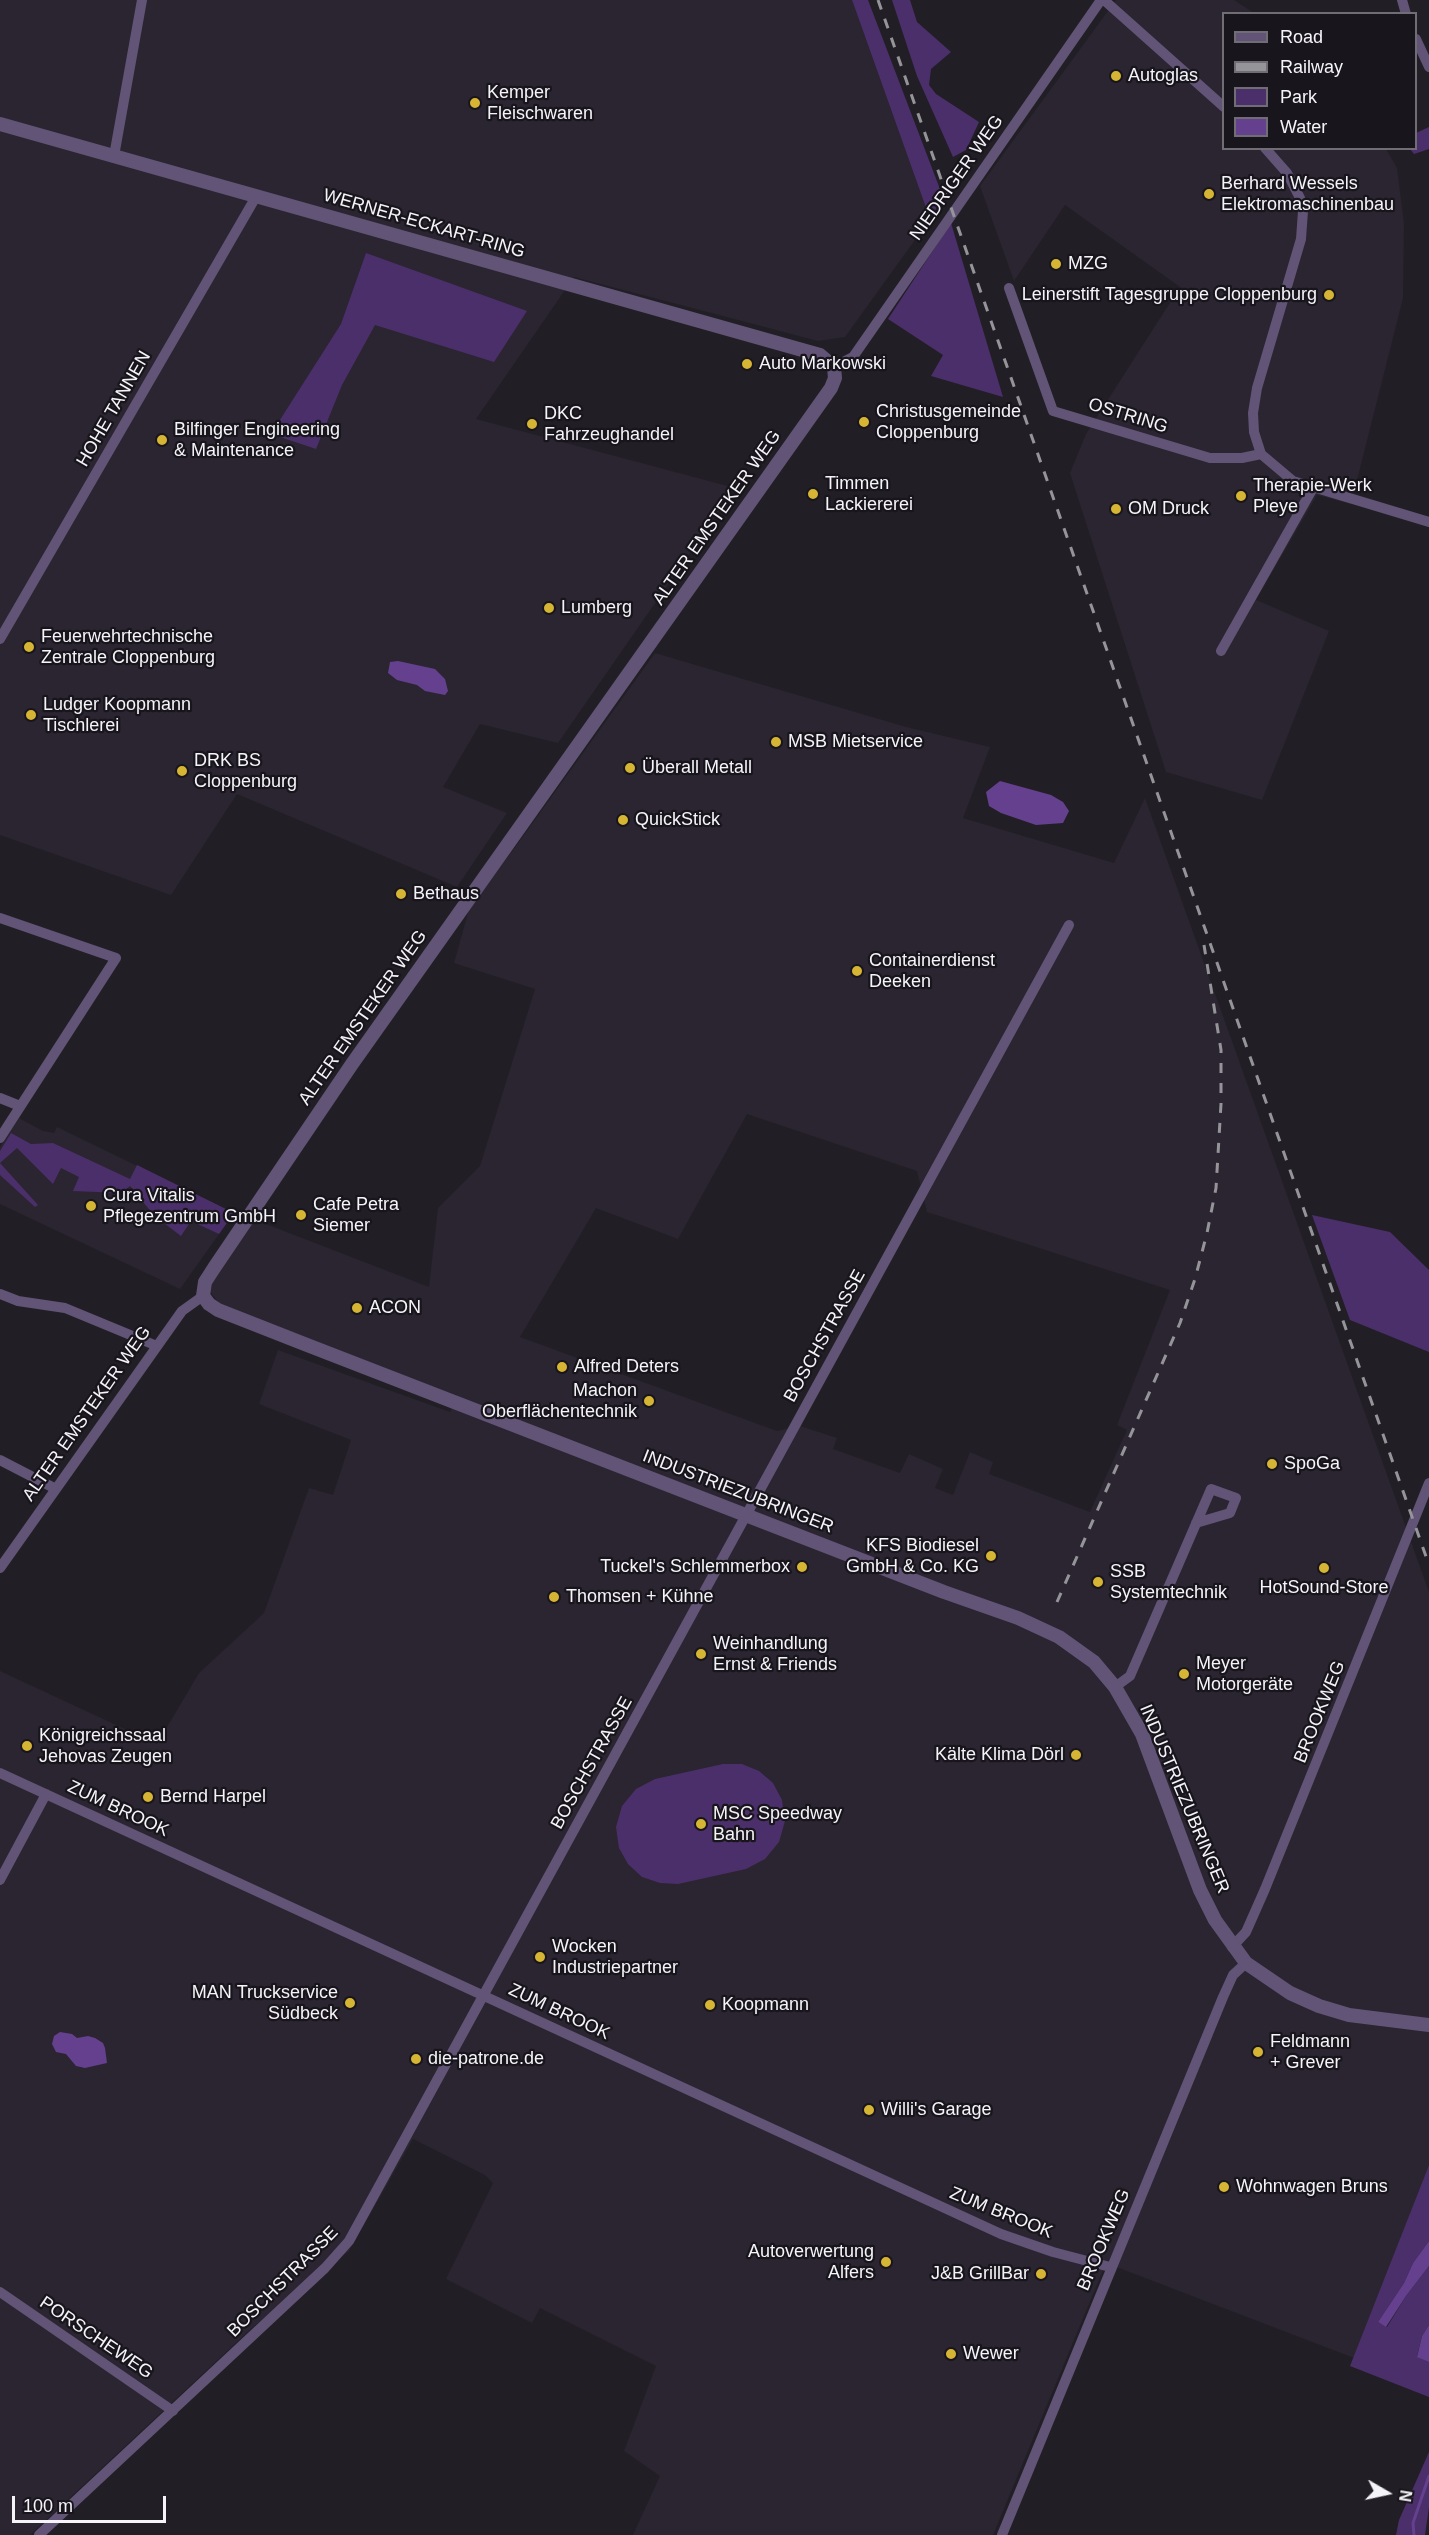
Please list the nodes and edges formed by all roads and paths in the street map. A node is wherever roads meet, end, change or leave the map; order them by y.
1 (142, 0) edge
2 (1103, 0) edge
3 (1417, 41) edge
4 (1429, 67) edge
5 (1222, 105) edge
6 (0, 124) edge
7 (1267, 150) edge
8 (114, 156) junction
9 (257, 195) junction
10 (1009, 288) dead end
11 (834, 367) junction
12 (1261, 454) junction
13 (1313, 488) junction
14 (1429, 522) edge
15 (0, 639) edge
16 (1221, 651) dead end
17 (0, 918) edge
18 (1069, 925) dead end
19 (0, 1098) edge
20 (20, 1106) junction
21 (0, 1138) edge
22 (0, 1294) edge
23 (203, 1296) junction
24 (157, 1346) junction
25 (0, 1460) edge
26 (1429, 1483) edge
27 (56, 1489) junction
28 (746, 1515) junction
29 (1196, 1523) dead end
30 (0, 1568) edge
31 (1115, 1687) junction
32 (0, 1773) edge
33 (45, 1794) junction
34 (0, 1880) edge
35 (1232, 1947) junction
36 (1246, 1963) junction
37 (483, 1996) junction
38 (1429, 2025) edge
39 (1110, 2267) junction
40 (0, 2292) edge
41 (173, 2411) junction
42 (39, 2535) edge
43 (1002, 2535) edge

1 - 8 street
2 - 5 street
2 - 11 street, NIEDRIGER WEG
3 - 4 street
6 - 8 street, WERNER-ECKART-RING
7 - 12 street
8 - 9 street, WERNER-ECKART-RING
9 - 11 street, WERNER-ECKART-RING
9 - 15 street, HOHE TANNEN
10 - 12 street, OSTRING
11 - 23 street, ALTER EMSTEKER WEG
12 - 13 street
13 - 14 street
13 - 16 street
17 - 20 street
18 - 28 street, BOSCHSTRASSE
19 - 20 street
20 - 21 street
22 - 24 street
23 - 24 street, ALTER EMSTEKER WEG
23 - 28 street, INDUSTRIEZUBRINGER
24 - 27 street, ALTER EMSTEKER WEG
25 - 27 street
26 - 35 street, BROOKWEG
27 - 30 street, ALTER EMSTEKER WEG
28 - 31 street, INDUSTRIEZUBRINGER
28 - 37 street, BOSCHSTRASSE
29 - 31 street
31 - 35 street, INDUSTRIEZUBRINGER
32 - 33 street, ZUM BROOK
33 - 34 street
33 - 37 street, ZUM BROOK
35 - 36 street, INDUSTRIEZUBRINGER
36 - 38 street, INDUSTRIEZUBRINGER
36 - 39 street, BROOKWEG
37 - 39 street, ZUM BROOK
37 - 41 street, BOSCHSTRASSE
39 - 43 street, BROOKWEG
40 - 41 street, PORSCHEWEG
41 - 42 street, BOSCHSTRASSE

